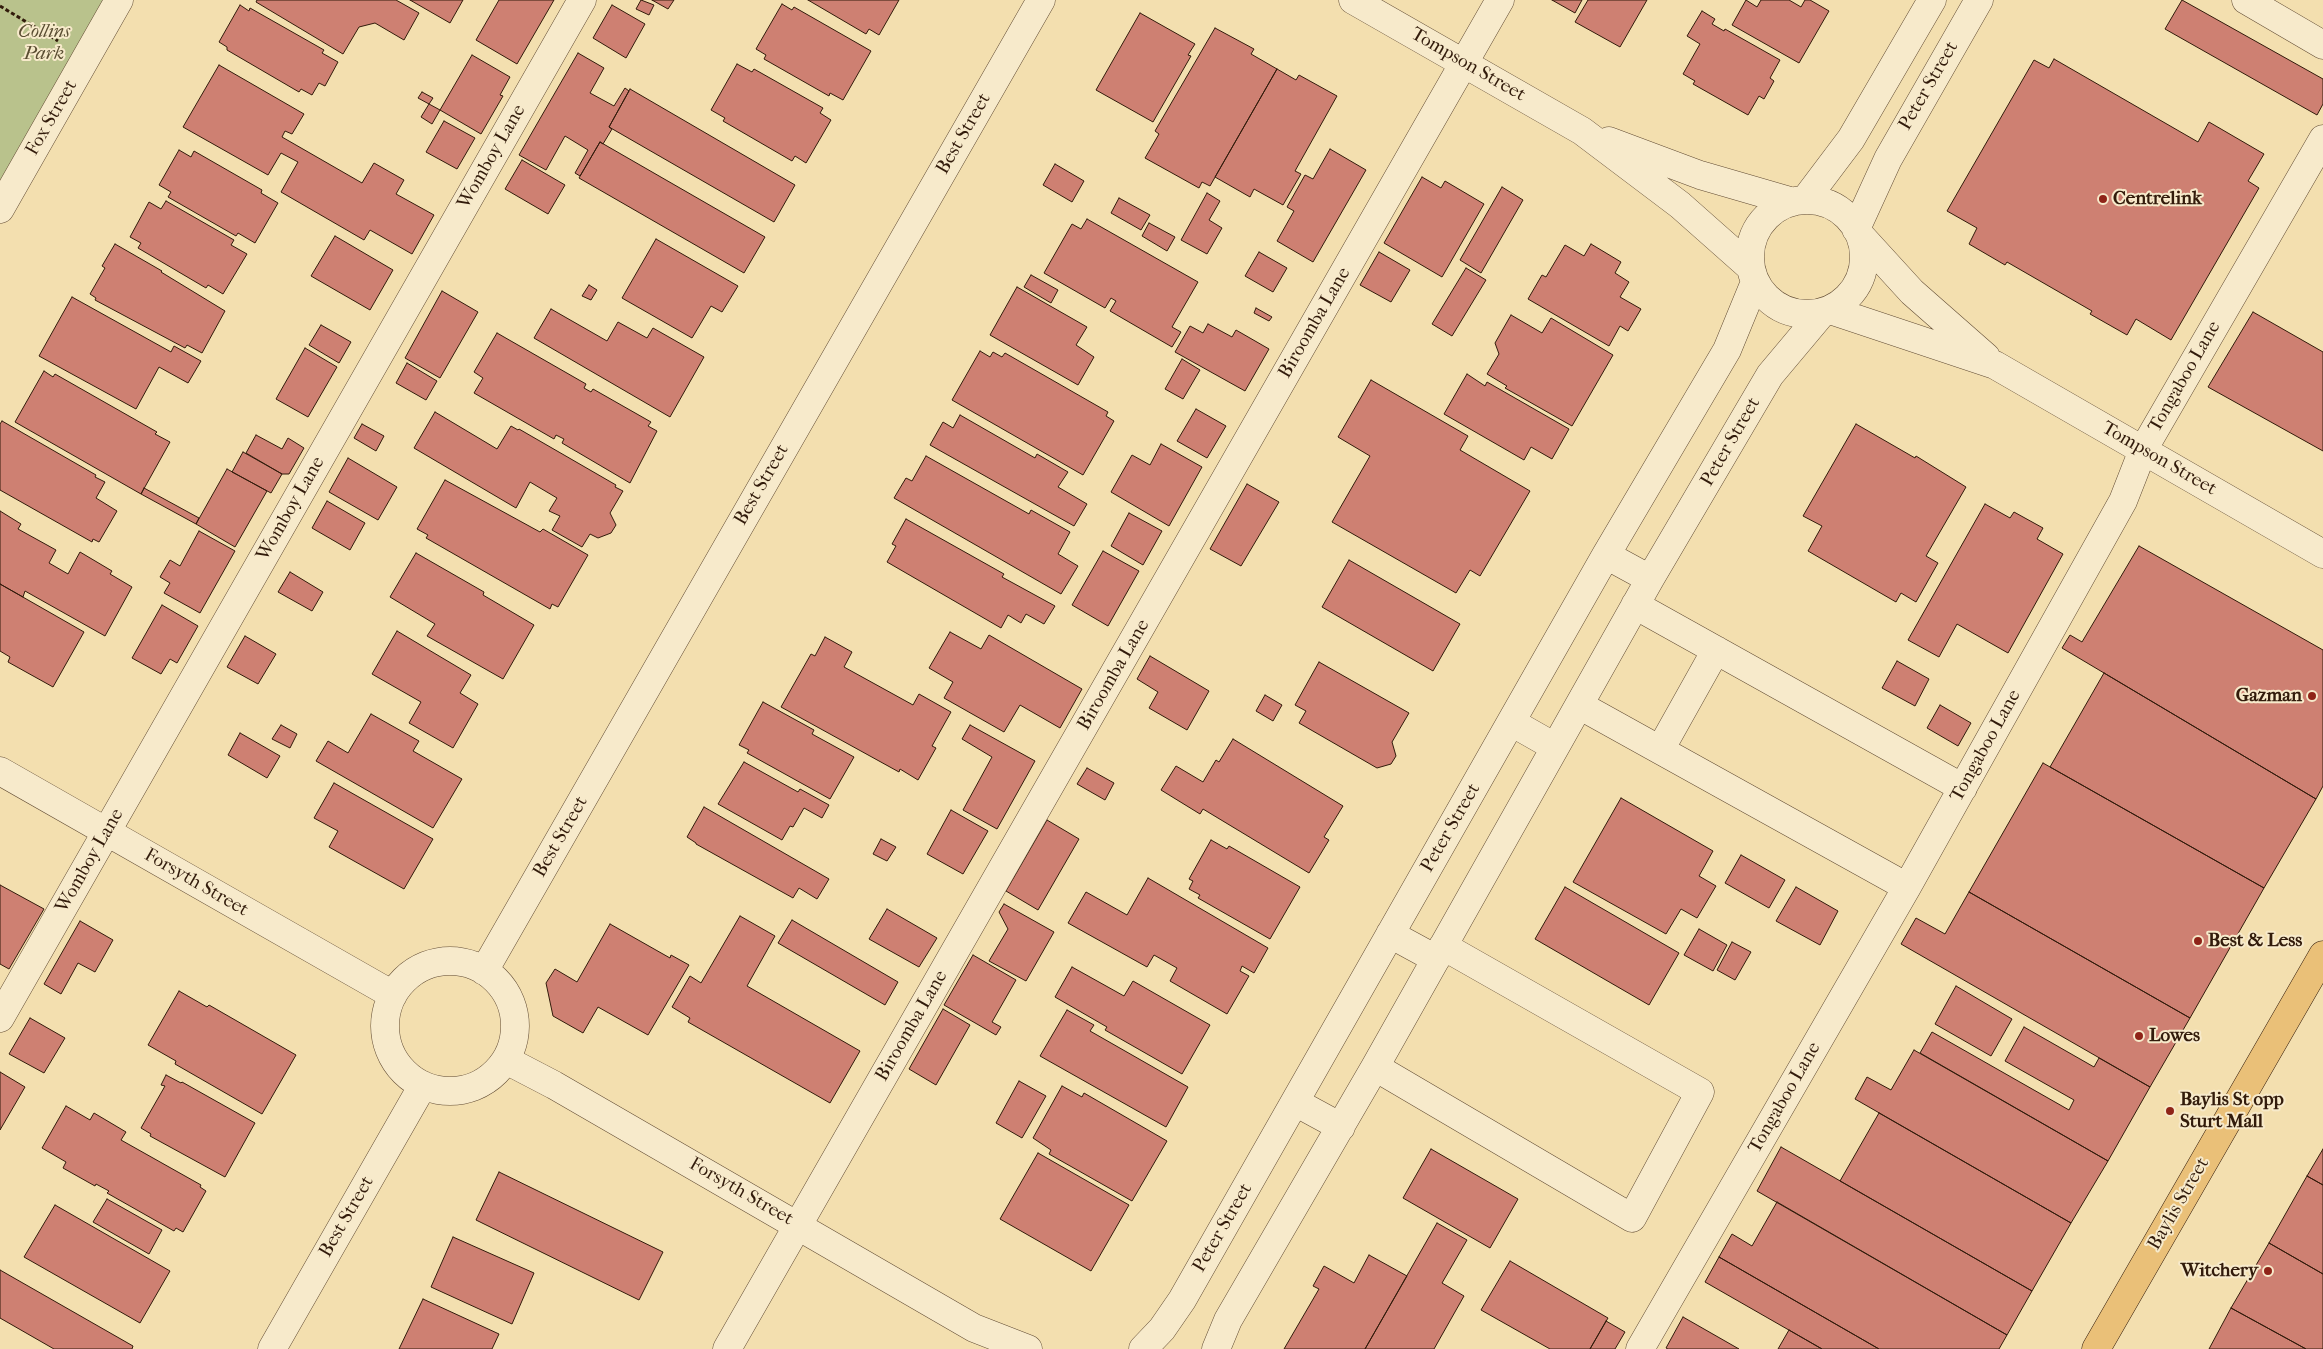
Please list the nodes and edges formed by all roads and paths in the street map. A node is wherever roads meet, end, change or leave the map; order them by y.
1 (120, 0) edge
2 (582, 0) edge
3 (1041, 0) edge
4 (1354, 0) edge
5 (1500, 0) edge
6 (1932, 0) edge
7 (1979, 0) edge
8 (2246, 0) edge
9 (0, 6) edge
10 (2323, 44) edge
11 (86, 58) junction
12 (1464, 64) junction
13 (1582, 131) junction
14 (2323, 139) edge
15 (1799, 201) junction
16 (0, 209) edge
17 (1858, 231) junction
18 (1753, 274) junction
19 (1826, 311) junction
20 (1994, 365) junction
21 (2143, 450) junction
22 (2323, 554) edge
23 (1606, 555) junction
24 (1650, 579) junction
25 (1635, 606) junction
26 (1716, 650) junction
27 (1579, 705) junction
28 (1511, 722) junction
29 (1556, 747) junction
30 (1660, 750) junction
31 (0, 771) edge
32 (1963, 788) junction
33 (107, 832) junction
34 (1907, 887) junction
35 (1390, 934) junction
36 (1440, 953) junction
37 (2323, 956) edge
38 (484, 971) junction
39 (393, 995) junction
40 (0, 1018) edge
41 (506, 1060) junction
42 (1375, 1067) junction
43 (423, 1085) junction
44 (1295, 1102) junction
45 (1341, 1127) junction
46 (798, 1225) junction
47 (974, 1328) junction
48 (272, 1349) edge
49 (726, 1349) edge
50 (1000, 1349) edge
51 (1028, 1349) edge
52 (1144, 1349) edge
53 (1216, 1349) edge
54 (1640, 1349) edge
55 (2096, 1349) edge

1 - 11 street, Fox Street
2 - 33 street, Womboy Lane
3 - 38 street, Best Street
4 - 12 street, Tompson Street
5 - 12 street, Biroomba Lane
6 - 15 street, Peter Street
7 - 17 street, Peter Street
8 - 10 street
9 - 11 path
11 - 16 street, Fox Street
12 - 13 street, Tompson Street
12 - 46 street, Biroomba Lane
13 - 15 street, Tompson Street
13 - 18 street, Tompson Street
14 - 21 street, Tongaboo Lane
15 - 17 street
15 - 18 street
17 - 19 street
17 - 20 street, Tompson Street
18 - 19 street
18 - 23 street, Peter Street
19 - 20 street, Tompson Street
19 - 24 street, Peter Street
20 - 21 street, Tompson Street
21 - 22 street, Tompson Street
21 - 32 street, Tongaboo Lane
23 - 24 street
23 - 28 street, Peter Street
24 - 25 street, Peter Street
25 - 26 street
25 - 27 street, Peter Street
26 - 30 street
26 - 32 street
27 - 29 street, Peter Street
27 - 30 street
28 - 29 street
28 - 35 street, Peter Street
29 - 36 street, Peter Street
30 - 34 street
31 - 33 street, Forsyth Street
32 - 34 street, Tongaboo Lane
33 - 39 street, Forsyth Street
33 - 40 street, Womboy Lane
34 - 54 street, Tongaboo Lane
35 - 36 street
35 - 44 street, Peter Street
36 - 42 street, Peter Street
36 - 42 street
37 - 55 main road, Baylis Street
38 - 39 street
38 - 41 street
39 - 43 street
41 - 43 street
41 - 46 street, Forsyth Street
42 - 45 street, Peter Street
43 - 48 street, Best Street
44 - 45 street
44 - 52 street, Peter Street
45 - 53 street, Peter Street
46 - 47 street, Forsyth Street
46 - 49 street, Biroomba Lane
47 - 50 street, Forsyth Street
47 - 51 street, Forsyth Street

